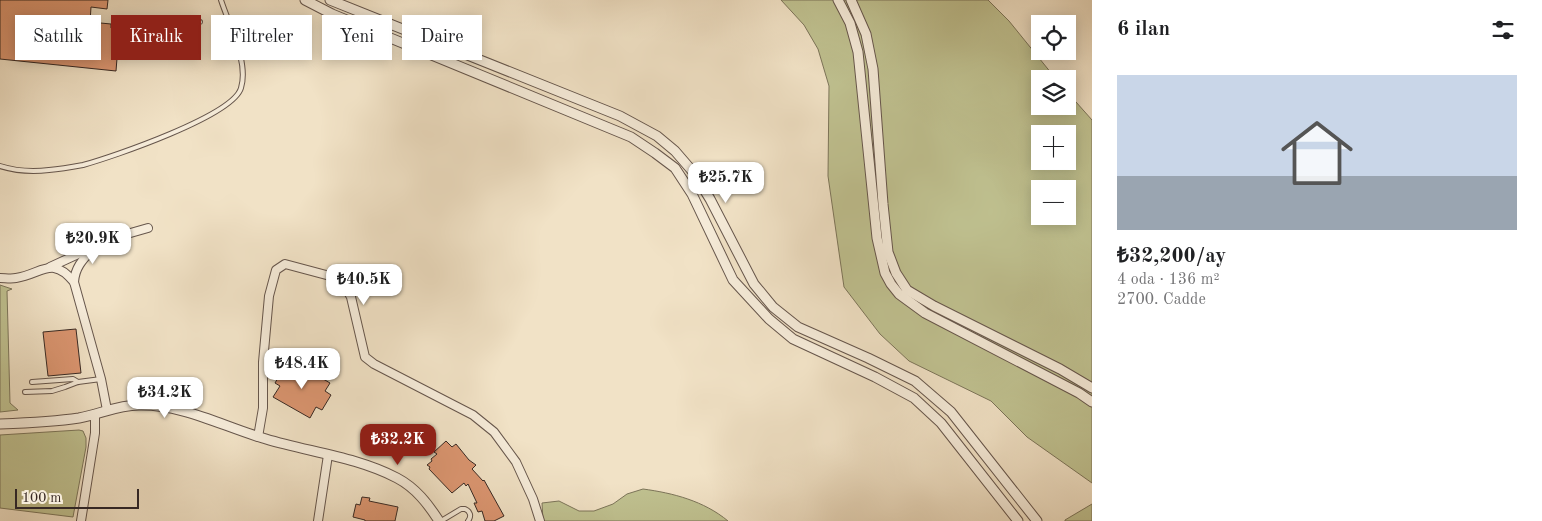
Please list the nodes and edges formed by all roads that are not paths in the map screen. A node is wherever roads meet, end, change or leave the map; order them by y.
1 (221, 0) edge
2 (305, 0) edge
3 (330, 0) edge
4 (838, 0) edge
5 (851, 0) edge
6 (0, 166) edge
7 (148, 228) dead end
8 (102, 243) junction
9 (50, 267) junction
10 (0, 278) edge
11 (74, 282) junction
12 (101, 379) junction
13 (32, 382) dead end
14 (78, 382) junction
15 (1092, 388) edge
16 (25, 392) dead end
17 (1092, 402) edge
18 (107, 410) junction
19 (95, 414) junction
20 (0, 424) edge
21 (258, 436) junction
22 (328, 454) junction
23 (81, 521) edge
24 (318, 521) edge
25 (440, 521) edge
26 (468, 521) edge
27 (540, 521) edge
28 (1018, 521) edge
29 (1037, 521) edge

1 - 6 lane
2 - 28 street
3 - 29 street
4 - 17 street
5 - 15 street
7 - 8 street
8 - 9 street
8 - 11 street
9 - 10 street
9 - 11 street
11 - 12 street
12 - 14 lane
12 - 18 street
13 - 14 lane
14 - 16 lane
18 - 19 street
18 - 21 street
19 - 20 street
19 - 23 street
21 - 22 street
21 - 27 street
22 - 24 street
22 - 25 street
25 - 26 lane

